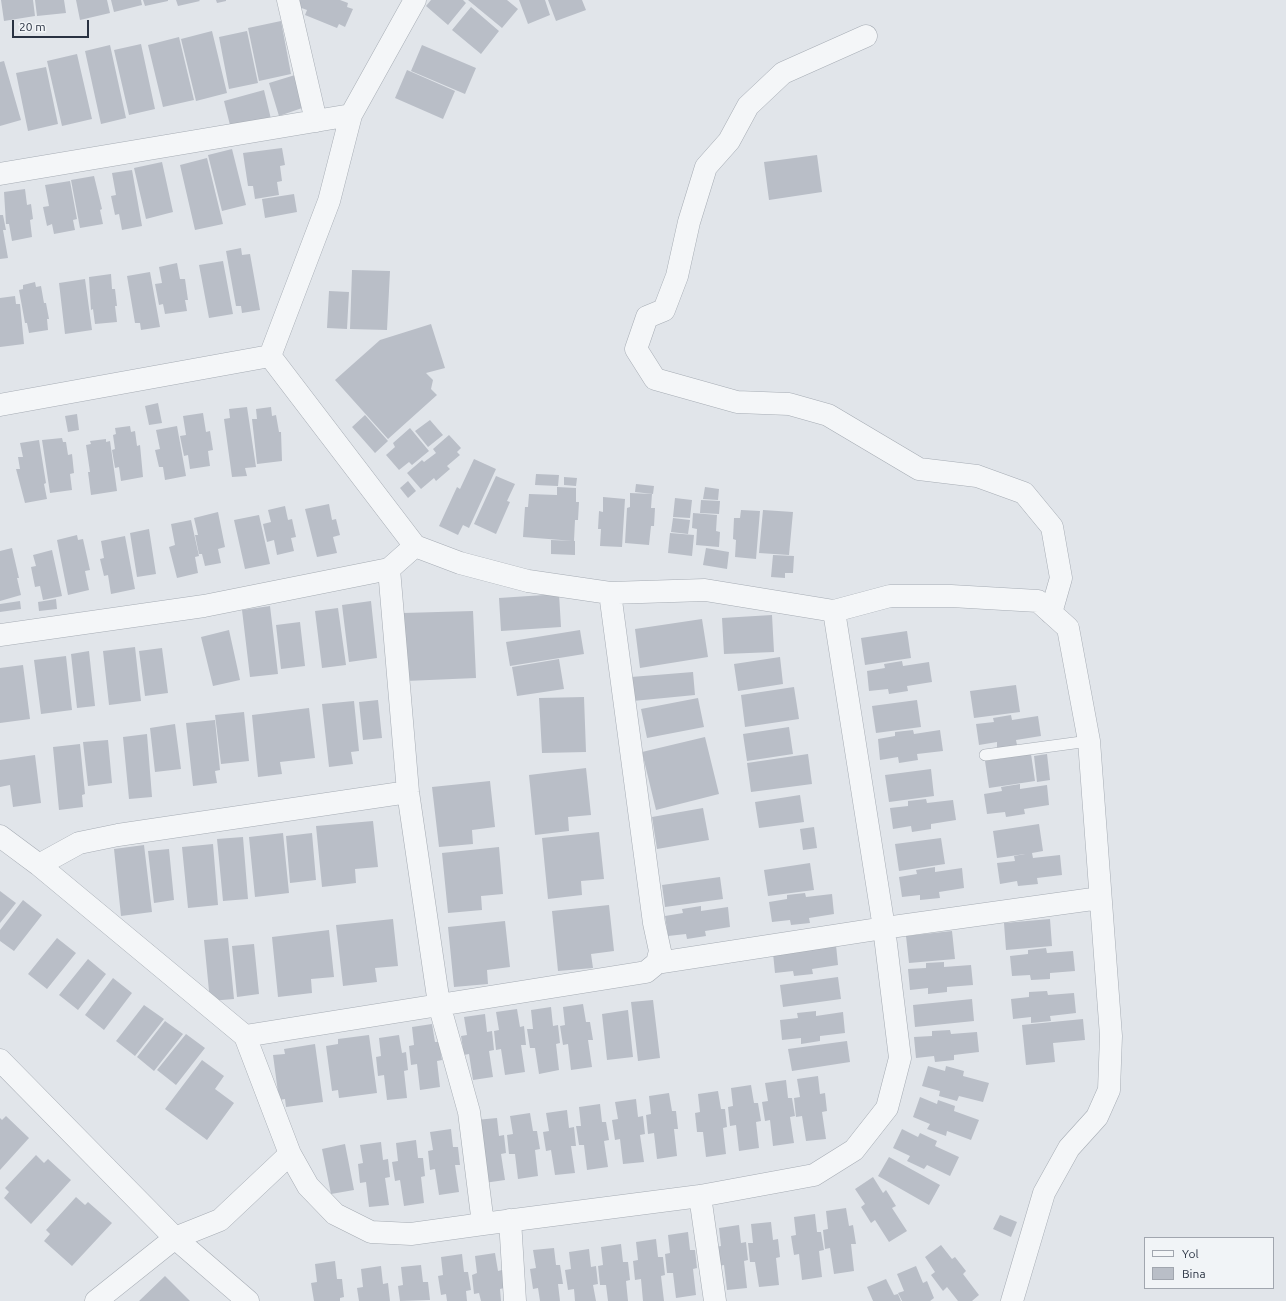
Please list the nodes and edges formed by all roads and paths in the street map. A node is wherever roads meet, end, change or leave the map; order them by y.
1 (288, 0) edge
2 (415, 0) edge
3 (866, 36) dead end
4 (351, 115) junction
5 (316, 121) junction
6 (0, 174) edge
7 (270, 356) junction
8 (0, 405) edge
9 (415, 546) junction
10 (389, 569) junction
11 (610, 593) junction
12 (834, 611) junction
13 (1051, 613) junction
14 (0, 635) edge
15 (1089, 741) junction
16 (985, 755) dead end
17 (408, 792) junction
18 (0, 836) edge
19 (40, 866) junction
20 (1100, 898) junction
21 (884, 928) junction
22 (657, 963) junction
23 (439, 1004) junction
24 (245, 1036) junction
25 (0, 1060) edge
26 (290, 1154) junction
27 (700, 1196) junction
28 (510, 1220) junction
29 (483, 1224) junction
30 (175, 1238) junction
31 (96, 1301) edge
32 (248, 1301) edge
33 (515, 1301) edge
34 (715, 1301) edge
35 (1012, 1301) edge

1 - 5 street
2 - 4 street
3 - 13 street
4 - 5 street
4 - 7 street
5 - 6 street
7 - 8 street
7 - 9 street
9 - 10 street
9 - 11 street
10 - 14 street
10 - 17 street
11 - 12 street
11 - 22 street
12 - 13 street
12 - 21 street
13 - 15 street
15 - 16 lane
15 - 20 street
17 - 19 street
17 - 23 street
18 - 19 street
19 - 24 street
20 - 21 street
20 - 35 street
21 - 22 street
21 - 27 street
22 - 23 street
23 - 24 street
23 - 29 street
24 - 26 street
25 - 30 street
26 - 29 street
26 - 30 street
27 - 28 street
27 - 34 street
28 - 29 street
28 - 33 street
30 - 31 street
30 - 32 street

